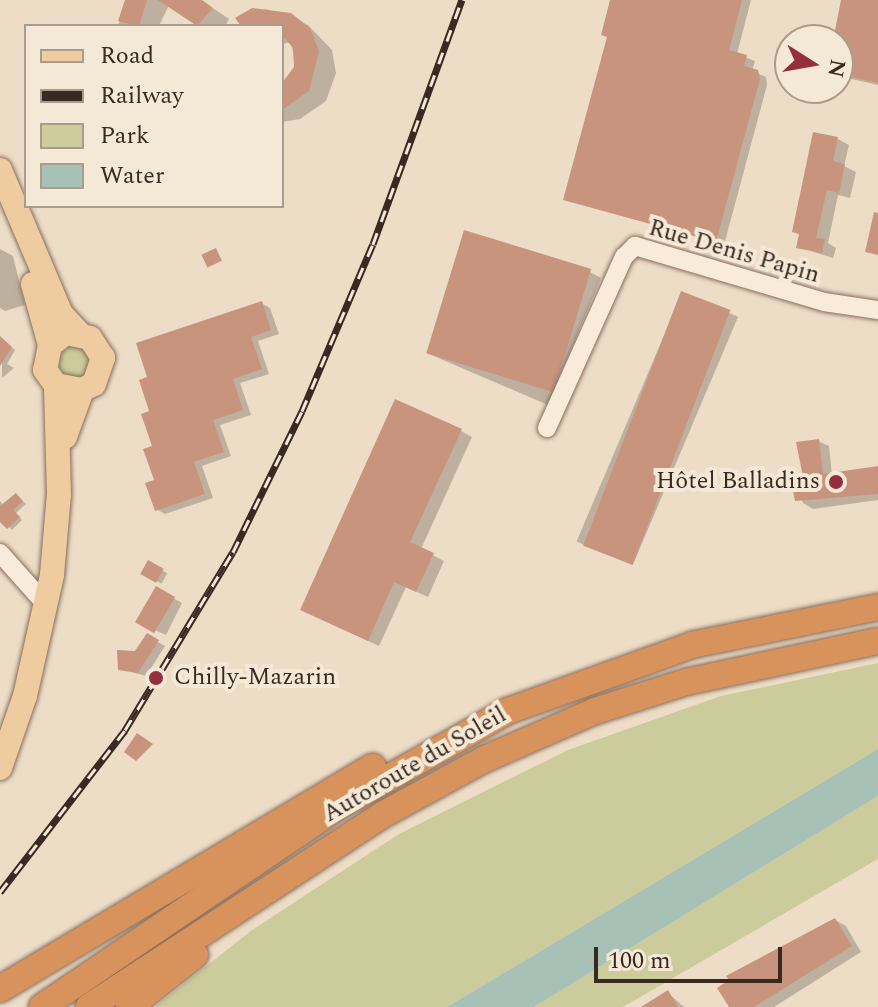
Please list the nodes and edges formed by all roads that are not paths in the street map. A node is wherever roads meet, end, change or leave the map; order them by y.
1 (0, 170) edge
2 (0, 195) edge
3 (878, 310) edge
4 (79, 333) junction
5 (50, 345) junction
6 (56, 385) junction
7 (82, 390) junction
8 (547, 428) dead end
9 (60, 455) junction
10 (0, 553) edge
11 (47, 606) junction
12 (878, 607) edge
13 (878, 641) edge
14 (431, 750) junction
15 (0, 768) edge
16 (273, 884) junction
17 (0, 989) edge
18 (42, 1007) edge
19 (89, 1007) edge
20 (129, 1007) edge

1 - 4 main road
2 - 5 main road
3 - 8 street, Rue Denis Papin
4 - 5 main road
4 - 7 main road
5 - 6 main road
6 - 7 main road
6 - 9 main road
7 - 9 main road
9 - 11 main road
10 - 11 street
11 - 15 main road
12 - 14 highway, Autoroute du Soleil
13 - 16 highway, Autoroute du Soleil
14 - 17 highway
14 - 18 highway, Autoroute du Soleil
16 - 19 highway, Autoroute du Soleil
16 - 20 highway

